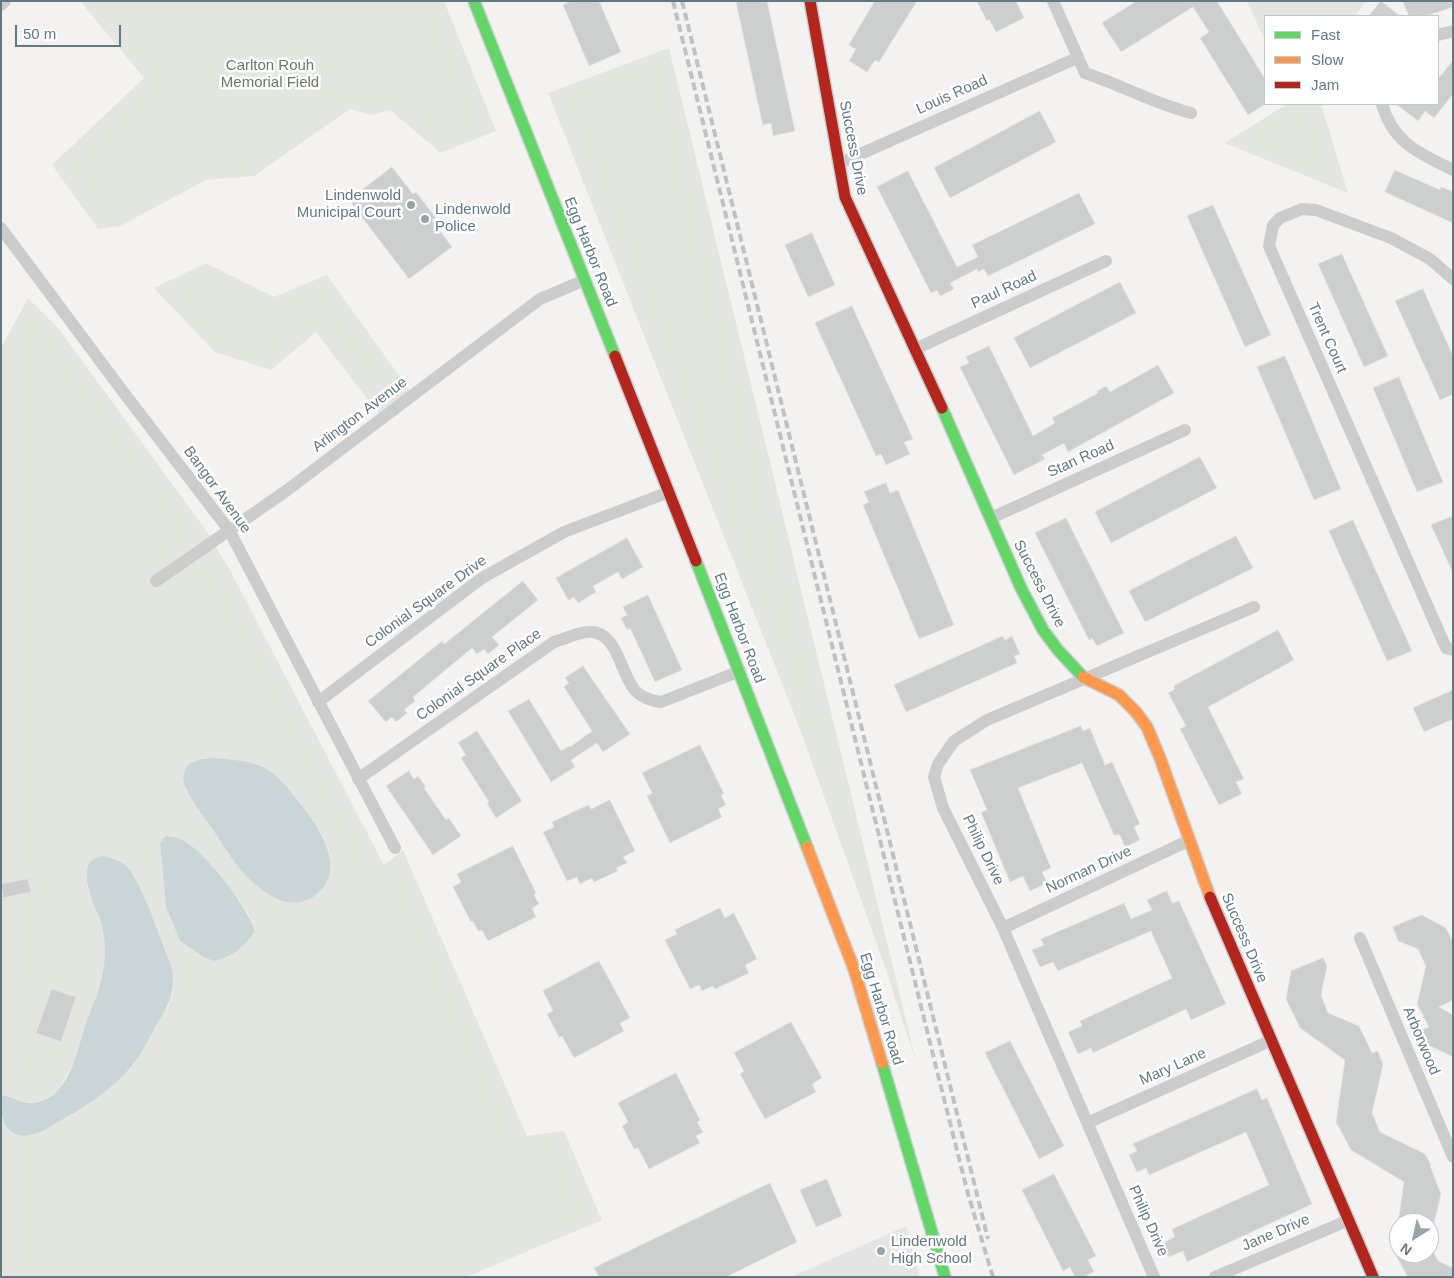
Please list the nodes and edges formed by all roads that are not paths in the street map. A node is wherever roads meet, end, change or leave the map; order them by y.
1 (5, 1) edge
2 (474, 1) edge
3 (810, 1) edge
4 (1053, 1) edge
5 (1, 5) edge
6 (1453, 31) edge
7 (1439, 34) edge
8 (1077, 58) junction
9 (1382, 105) edge
10 (1191, 113) dead end
11 (840, 163) junction
12 (1453, 170) edge
13 (1, 228) edge
14 (1106, 261) dead end
15 (1453, 279) edge
16 (585, 280) junction
17 (915, 349) junction
18 (1185, 430) dead end
19 (669, 492) junction
20 (991, 518) junction
21 (229, 530) junction
22 (156, 580) dead end
23 (1254, 606) dead end
24 (1450, 649) edge
25 (740, 671) junction
26 (1084, 678) junction
27 (318, 702) junction
28 (358, 780) junction
29 (1190, 840) junction
30 (395, 848) dead end
31 (1003, 928) junction
32 (1360, 938) dead end
33 (1272, 1040) junction
34 (1087, 1123) junction
35 (1453, 1157) edge
36 (1349, 1220) junction
37 (945, 1277) edge
38 (1154, 1277) edge
39 (1215, 1277) edge
40 (1374, 1277) edge

1 - 5 street
2 - 16 street, Egg Harbor Road
3 - 11 street, Success Drive
4 - 8 street
6 - 7 street
8 - 10 street
8 - 11 street, Louis Road
9 - 12 street
11 - 17 street, Success Drive
13 - 21 street, Bangor Avenue
14 - 17 street, Paul Road
15 - 24 street, Trent Court
16 - 19 street, Egg Harbor Road
16 - 21 street, Arlington Avenue
17 - 20 street, Success Drive
18 - 20 street, Stan Road
19 - 25 street, Egg Harbor Road
19 - 27 street, Colonial Square Drive
20 - 26 street, Success Drive
21 - 22 street, Arlington Avenue
21 - 27 street, Bangor Avenue
23 - 26 street, Philip Drive
25 - 28 street, Colonial Square Place
25 - 37 street, Egg Harbor Road
26 - 29 street, Success Drive
26 - 31 street, Philip Drive
27 - 28 street, Bangor Avenue
28 - 30 street, Bangor Avenue
29 - 31 street, Norman Drive
29 - 33 street, Success Drive
31 - 34 street, Philip Drive
32 - 35 street, Arborwood
33 - 34 street, Mary Lane
33 - 36 street, Success Drive
34 - 38 street, Philip Drive
36 - 39 street, Jane Drive
36 - 40 street, Success Drive

